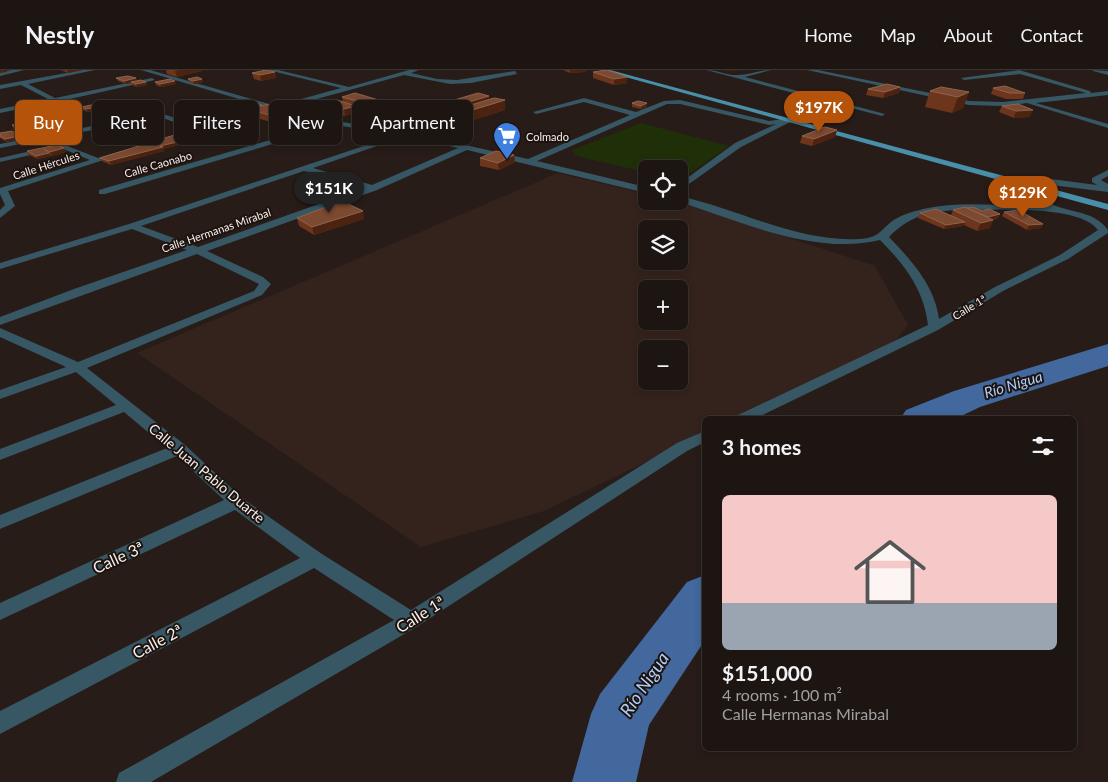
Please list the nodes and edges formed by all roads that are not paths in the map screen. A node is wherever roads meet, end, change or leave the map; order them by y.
1 (22, 70) edge
2 (92, 70) edge
3 (144, 70) edge
4 (174, 70) edge
5 (270, 70) edge
6 (392, 70) edge
7 (416, 70) edge
8 (603, 70) edge
9 (709, 70) edge
10 (768, 70) edge
11 (810, 70) edge
12 (1095, 70) edge
13 (1016, 71) edge
14 (405, 73) junction
15 (515, 73) dead end
16 (1108, 73) edge
17 (0, 74) edge
18 (155, 74) junction
19 (165, 77) junction
20 (738, 78) junction
21 (964, 78) dead end
22 (22, 83) junction
23 (0, 87) edge
24 (350, 88) junction
25 (1108, 93) edge
26 (1096, 94) junction
27 (51, 100) edge
28 (58, 100) edge
29 (305, 100) edge
30 (1027, 102) junction
31 (269, 106) edge
32 (15, 108) edge
33 (0, 111) edge
34 (536, 112) dead end
35 (882, 114) dead end
36 (638, 115) junction
37 (174, 119) edge
38 (790, 120) junction
39 (1108, 126) edge
40 (269, 143) edge
41 (373, 145) edge
42 (457, 145) edge
43 (0, 146) edge
44 (466, 147) junction
45 (125, 152) edge
46 (0, 160) edge
47 (97, 160) junction
48 (528, 162) junction
49 (302, 168) junction
50 (1108, 173) edge
51 (688, 181) edge
52 (1020, 182) junction
53 (374, 188) junction
54 (638, 188) edge
55 (1108, 188) edge
56 (2, 190) edge
57 (102, 192) dead end
58 (688, 202) edge
59 (1051, 207) junction
60 (1108, 207) edge
61 (0, 214) edge
62 (132, 226) junction
63 (882, 237) junction
64 (196, 250) junction
65 (0, 266) edge
66 (0, 321) edge
67 (934, 327) junction
68 (0, 332) edge
69 (18, 341) junction
70 (0, 345) edge
71 (78, 367) junction
72 (0, 395) edge
73 (126, 406) junction
74 (747, 416) edge
75 (702, 437) edge
76 (179, 450) junction
77 (0, 455) edge
78 (236, 502) junction
79 (0, 522) edge
80 (315, 558) junction
81 (0, 612) edge
82 (411, 620) junction
83 (0, 723) edge
84 (128, 782) edge

1 - 17 street
2 - 22 street
3 - 18 street
4 - 18 street
5 - 24 street
6 - 14 street
7 - 14 street
8 - 38 main road
9 - 20 street
10 - 20 street
11 - 30 street
12 - 16 street
13 - 21 street
13 - 26 street
14 - 15 street
14 - 24 street
18 - 19 street
19 - 28 street
19 - 31 street
20 - 35 street
22 - 23 street
22 - 27 street
24 - 29 street
25 - 26 street
26 - 30 street
30 - 39 street
32 - 33 street
34 - 36 street
36 - 38 street
36 - 48 street
37 - 43 street
38 - 51 street
38 - 52 main road
40 - 57 street, Calle Caonabo
41 - 49 street
42 - 44 street
44 - 48 street
44 - 53 street, Calle Hermanas Mirabal
45 - 47 street, Calle Hércules
46 - 47 street
47 - 56 street, Calle Hércules
48 - 54 street
49 - 53 street
49 - 62 street
50 - 55 street
52 - 55 street
52 - 59 street, Calle 1ª
52 - 60 main road
53 - 64 street, Calle Hermanas Mirabal
56 - 61 street
58 - 63 street
59 - 63 street
59 - 67 street, Calle 1ª
62 - 64 street
62 - 65 street
63 - 67 street
64 - 66 street, Calle Hermanas Mirabal
64 - 71 street
67 - 74 street, Calle 1ª
68 - 69 street, Calle Juan Pablo Duarte
69 - 70 street
69 - 71 street, Calle Juan Pablo Duarte
71 - 72 street
71 - 73 street, Calle Juan Pablo Duarte
73 - 76 street, Calle Juan Pablo Duarte
73 - 77 street
75 - 82 street, Calle 1ª
76 - 78 street, Calle Juan Pablo Duarte
76 - 79 street
78 - 80 street, Calle Juan Pablo Duarte
78 - 81 street, Calle 3ª
80 - 82 street, Calle Juan Pablo Duarte
80 - 83 street, Calle 2ª
82 - 84 street, Calle 1ª

